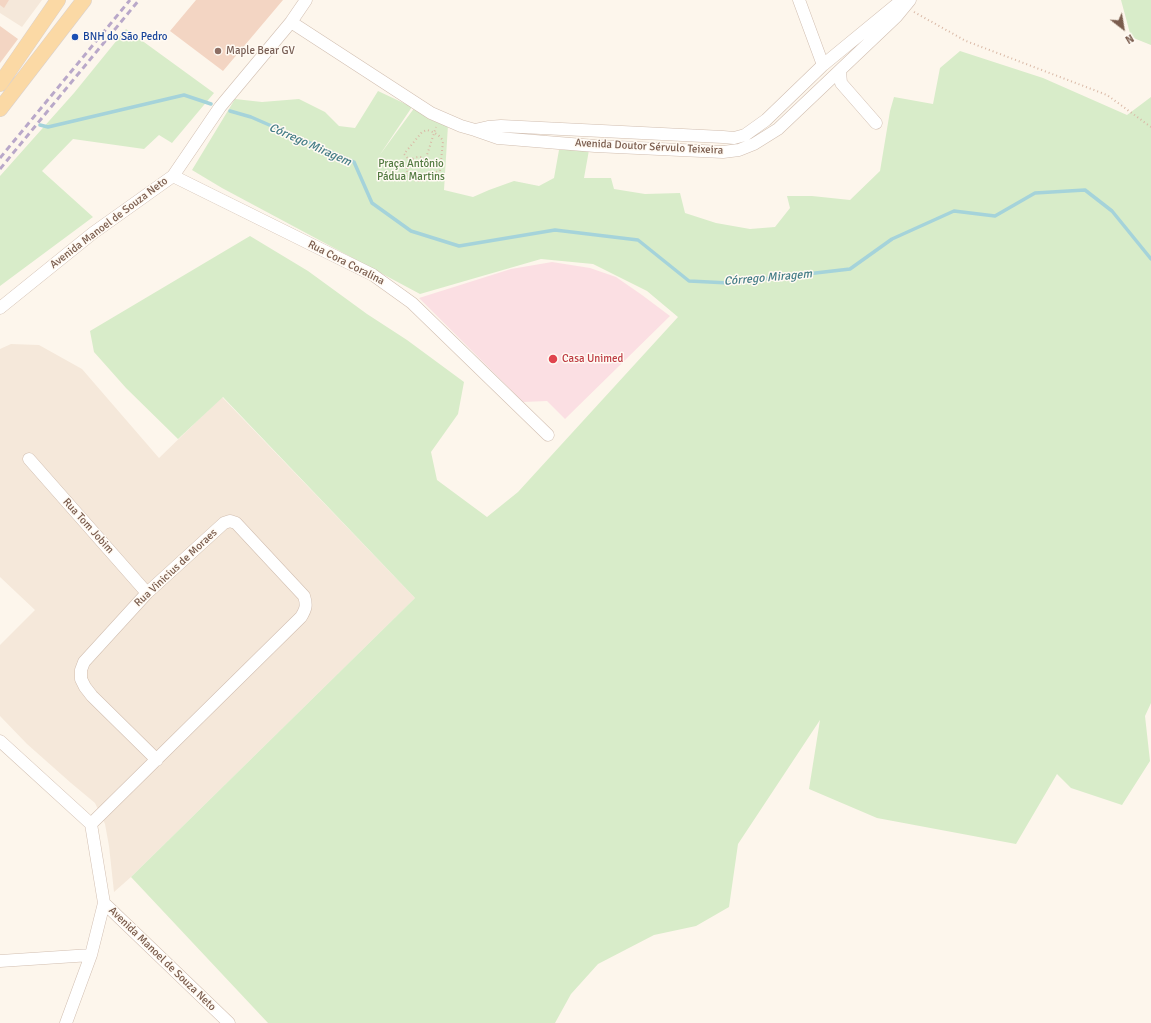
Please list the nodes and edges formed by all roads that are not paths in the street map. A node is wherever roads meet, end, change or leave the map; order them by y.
1 (58, 0) edge
2 (84, 0) edge
3 (306, 0) edge
4 (799, 0) edge
5 (905, 2) edge
6 (291, 22) junction
7 (824, 65) junction
8 (837, 79) junction
9 (0, 84) edge
10 (0, 109) edge
11 (876, 123) dead end
12 (475, 130) junction
13 (745, 135) junction
14 (750, 146) junction
15 (173, 176) junction
16 (0, 308) edge
17 (548, 435) dead end
18 (28, 459) dead end
19 (148, 593) junction
20 (0, 740) edge
21 (157, 760) junction
22 (91, 824) junction
23 (104, 903) junction
24 (91, 955) junction
25 (0, 961) edge
26 (66, 1023) edge
27 (229, 1023) edge

1 - 9 main road
2 - 10 main road
3 - 6 street, Avenida Manoel de Souza Neto
4 - 7 street
5 - 7 street, Avenida Doutor Sérvulo Teixeira
5 - 8 street, Avenida Doutor Sérvulo Teixeira
6 - 12 street, Avenida Doutor Sérvulo Teixeira
6 - 15 street, Avenida Manoel de Souza Neto
7 - 13 street, Avenida Doutor Sérvulo Teixeira
8 - 11 street
8 - 14 street, Avenida Doutor Sérvulo Teixeira
12 - 13 street, Avenida Doutor Sérvulo Teixeira
12 - 14 street, Avenida Doutor Sérvulo Teixeira
13 - 14 street
15 - 16 street, Avenida Manoel de Souza Neto
15 - 17 street, Rua Cora Coralina
18 - 19 street, Rua Tom Jobim
19 - 21 street, Rua Vinicius de Moraes
19 - 21 street, Rua Vinicius de Moraes
20 - 22 street
21 - 22 street, Rua Vinicius de Moraes
22 - 23 street, Avenida Manoel de Souza Neto
23 - 24 street
23 - 27 street, Avenida Manoel de Souza Neto
24 - 25 street
24 - 26 street

